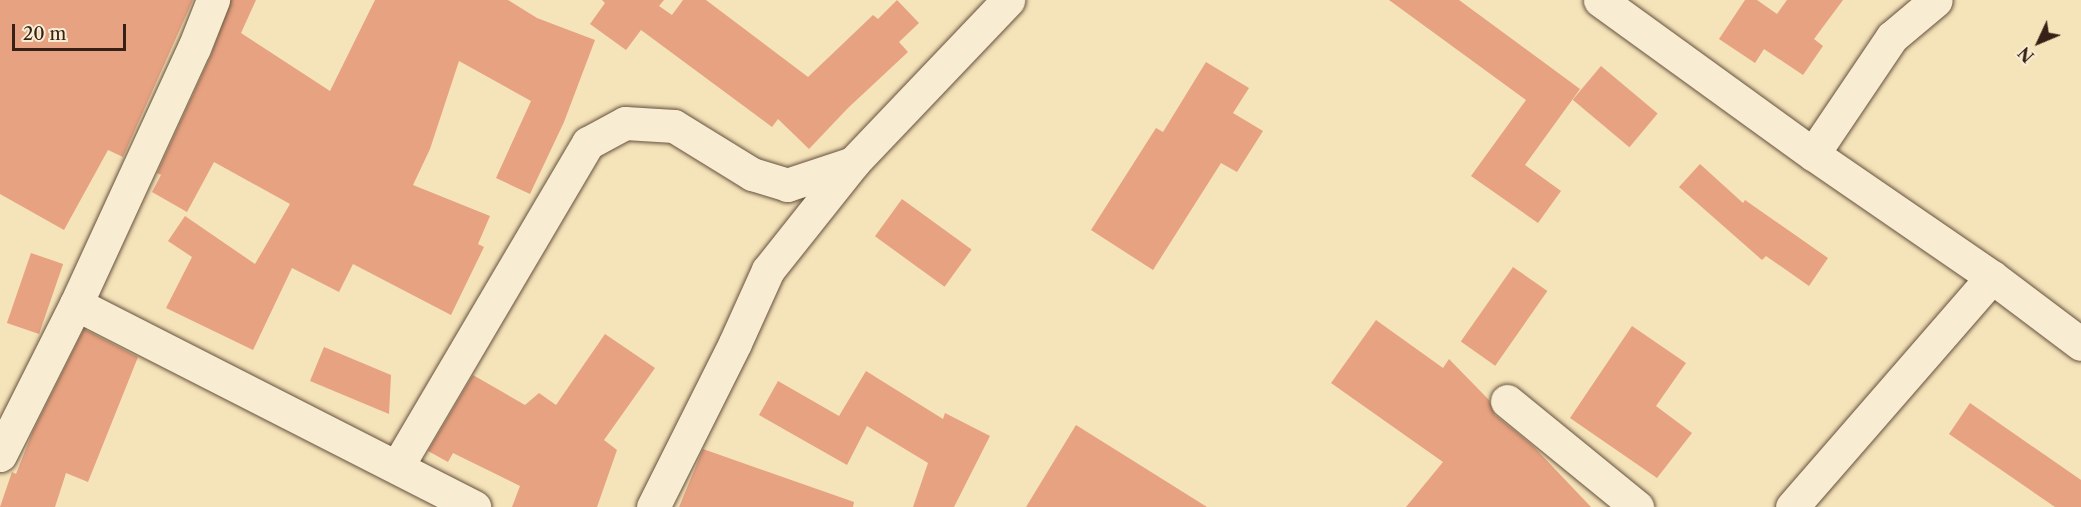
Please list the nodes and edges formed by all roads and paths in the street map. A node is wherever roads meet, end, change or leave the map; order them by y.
1 (213, 0) edge
2 (1008, 0) edge
3 (1600, 0) edge
4 (1936, 0) edge
5 (1813, 154) junction
6 (853, 163) junction
7 (1992, 277) junction
8 (76, 304) junction
9 (2081, 344) edge
10 (1507, 400) dead end
11 (0, 455) edge
12 (397, 467) junction
13 (474, 507) edge
14 (653, 507) edge
15 (1637, 507) edge
16 (1792, 507) edge

1 - 8 street
2 - 6 street
3 - 5 street
4 - 5 street
5 - 7 street
6 - 12 street
6 - 14 street
7 - 9 street
7 - 16 street
8 - 11 street
8 - 12 street
10 - 15 street
12 - 13 street

